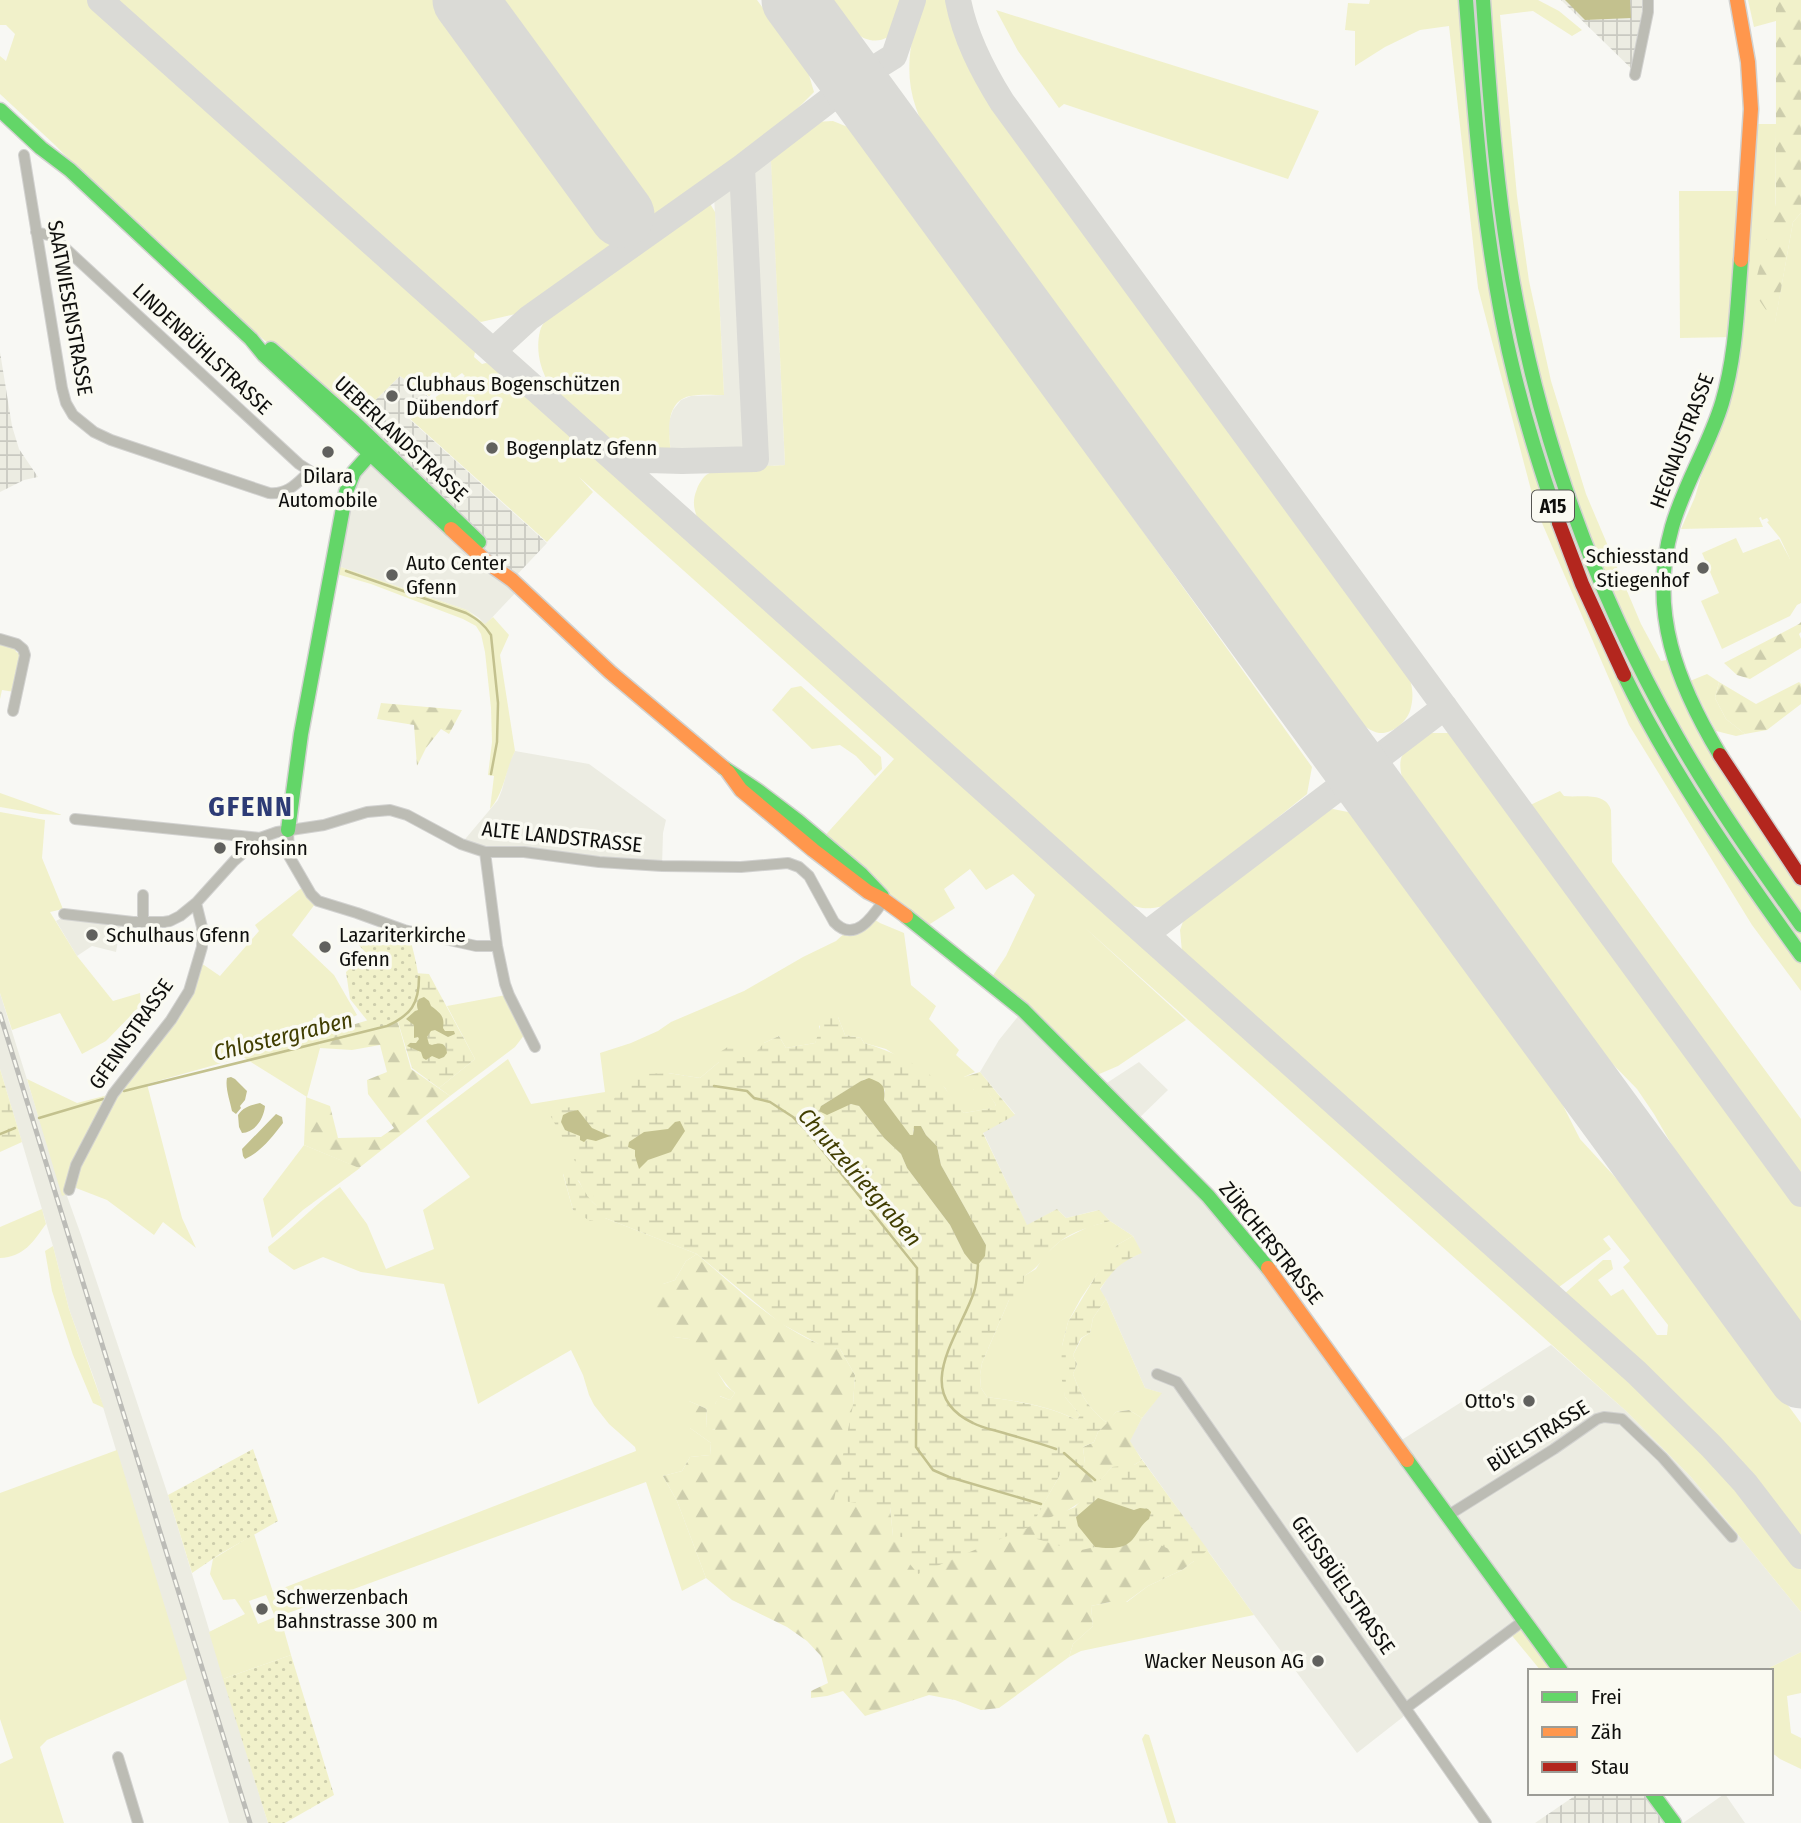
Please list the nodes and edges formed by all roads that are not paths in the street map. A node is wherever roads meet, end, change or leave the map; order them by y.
1 (1466, 0) edge
2 (1483, 0) edge
3 (1648, 0) edge
4 (1737, 0) edge
5 (1635, 75) dead end
6 (0, 98) edge
7 (0, 110) edge
8 (24, 155) dead end
9 (70, 170) junction
10 (36, 232) junction
11 (374, 449) junction
12 (310, 471) junction
13 (349, 482) junction
14 (0, 639) edge
15 (13, 711) dead end
16 (75, 819) dead end
17 (288, 831) junction
18 (260, 838) junction
19 (485, 852) junction
20 (1801, 878) edge
21 (143, 895) dead end
22 (884, 900) junction
23 (196, 903) junction
24 (64, 914) dead end
25 (143, 922) junction
26 (1801, 925) edge
27 (497, 946) junction
28 (1801, 955) edge
29 (534, 1048) dead end
30 (69, 1189) dead end
31 (1157, 1374) dead end
32 (1447, 1516) junction
33 (1732, 1537) dead end
34 (1523, 1621) junction
35 (1559, 1669) edge
36 (1406, 1708) junction
37 (118, 1757) dead end
38 (1653, 1795) edge
39 (138, 1823) edge
40 (1486, 1823) edge
41 (1674, 1823) edge

1 - 28 main road, A15
2 - 26 main road, A15
3 - 5 street
4 - 20 main road, HEGNAUSTRASSE
6 - 9 main road, UEBERLANDSTRASSE
7 - 9 main road, UEBERLANDSTRASSE
8 - 10 street, SAATWIESENSTRASSE
9 - 11 main road, UEBERLANDSTRASSE
10 - 12 street, LINDENBÜHLSTRASSE
10 - 12 street, SAATWIESENSTRASSE
11 - 13 main road
11 - 22 main road, UEBERLANDSTRASSE
12 - 13 street, LINDENBÜHLSTRASSE
13 - 17 main road
14 - 15 street
16 - 18 street, ALTE LANDSTRASSE
17 - 18 street, ALTE LANDSTRASSE
17 - 19 street, ALTE LANDSTRASSE
17 - 27 street
18 - 23 street
19 - 22 street, ALTE LANDSTRASSE
19 - 27 street
21 - 25 street
22 - 32 main road, ZÜRCHERSTRASSE
23 - 25 street
23 - 30 street, GFENNSTRASSE
24 - 25 street
27 - 29 street
31 - 36 street, GEISSBÜELSTRASSE
32 - 33 street, BÜELSTRASSE
32 - 34 main road, ZÜRCHERSTRASSE
34 - 35 main road, ZÜRCHERSTRASSE
34 - 36 street
36 - 40 street, GEISSBÜELSTRASSE
37 - 39 street
38 - 41 main road

